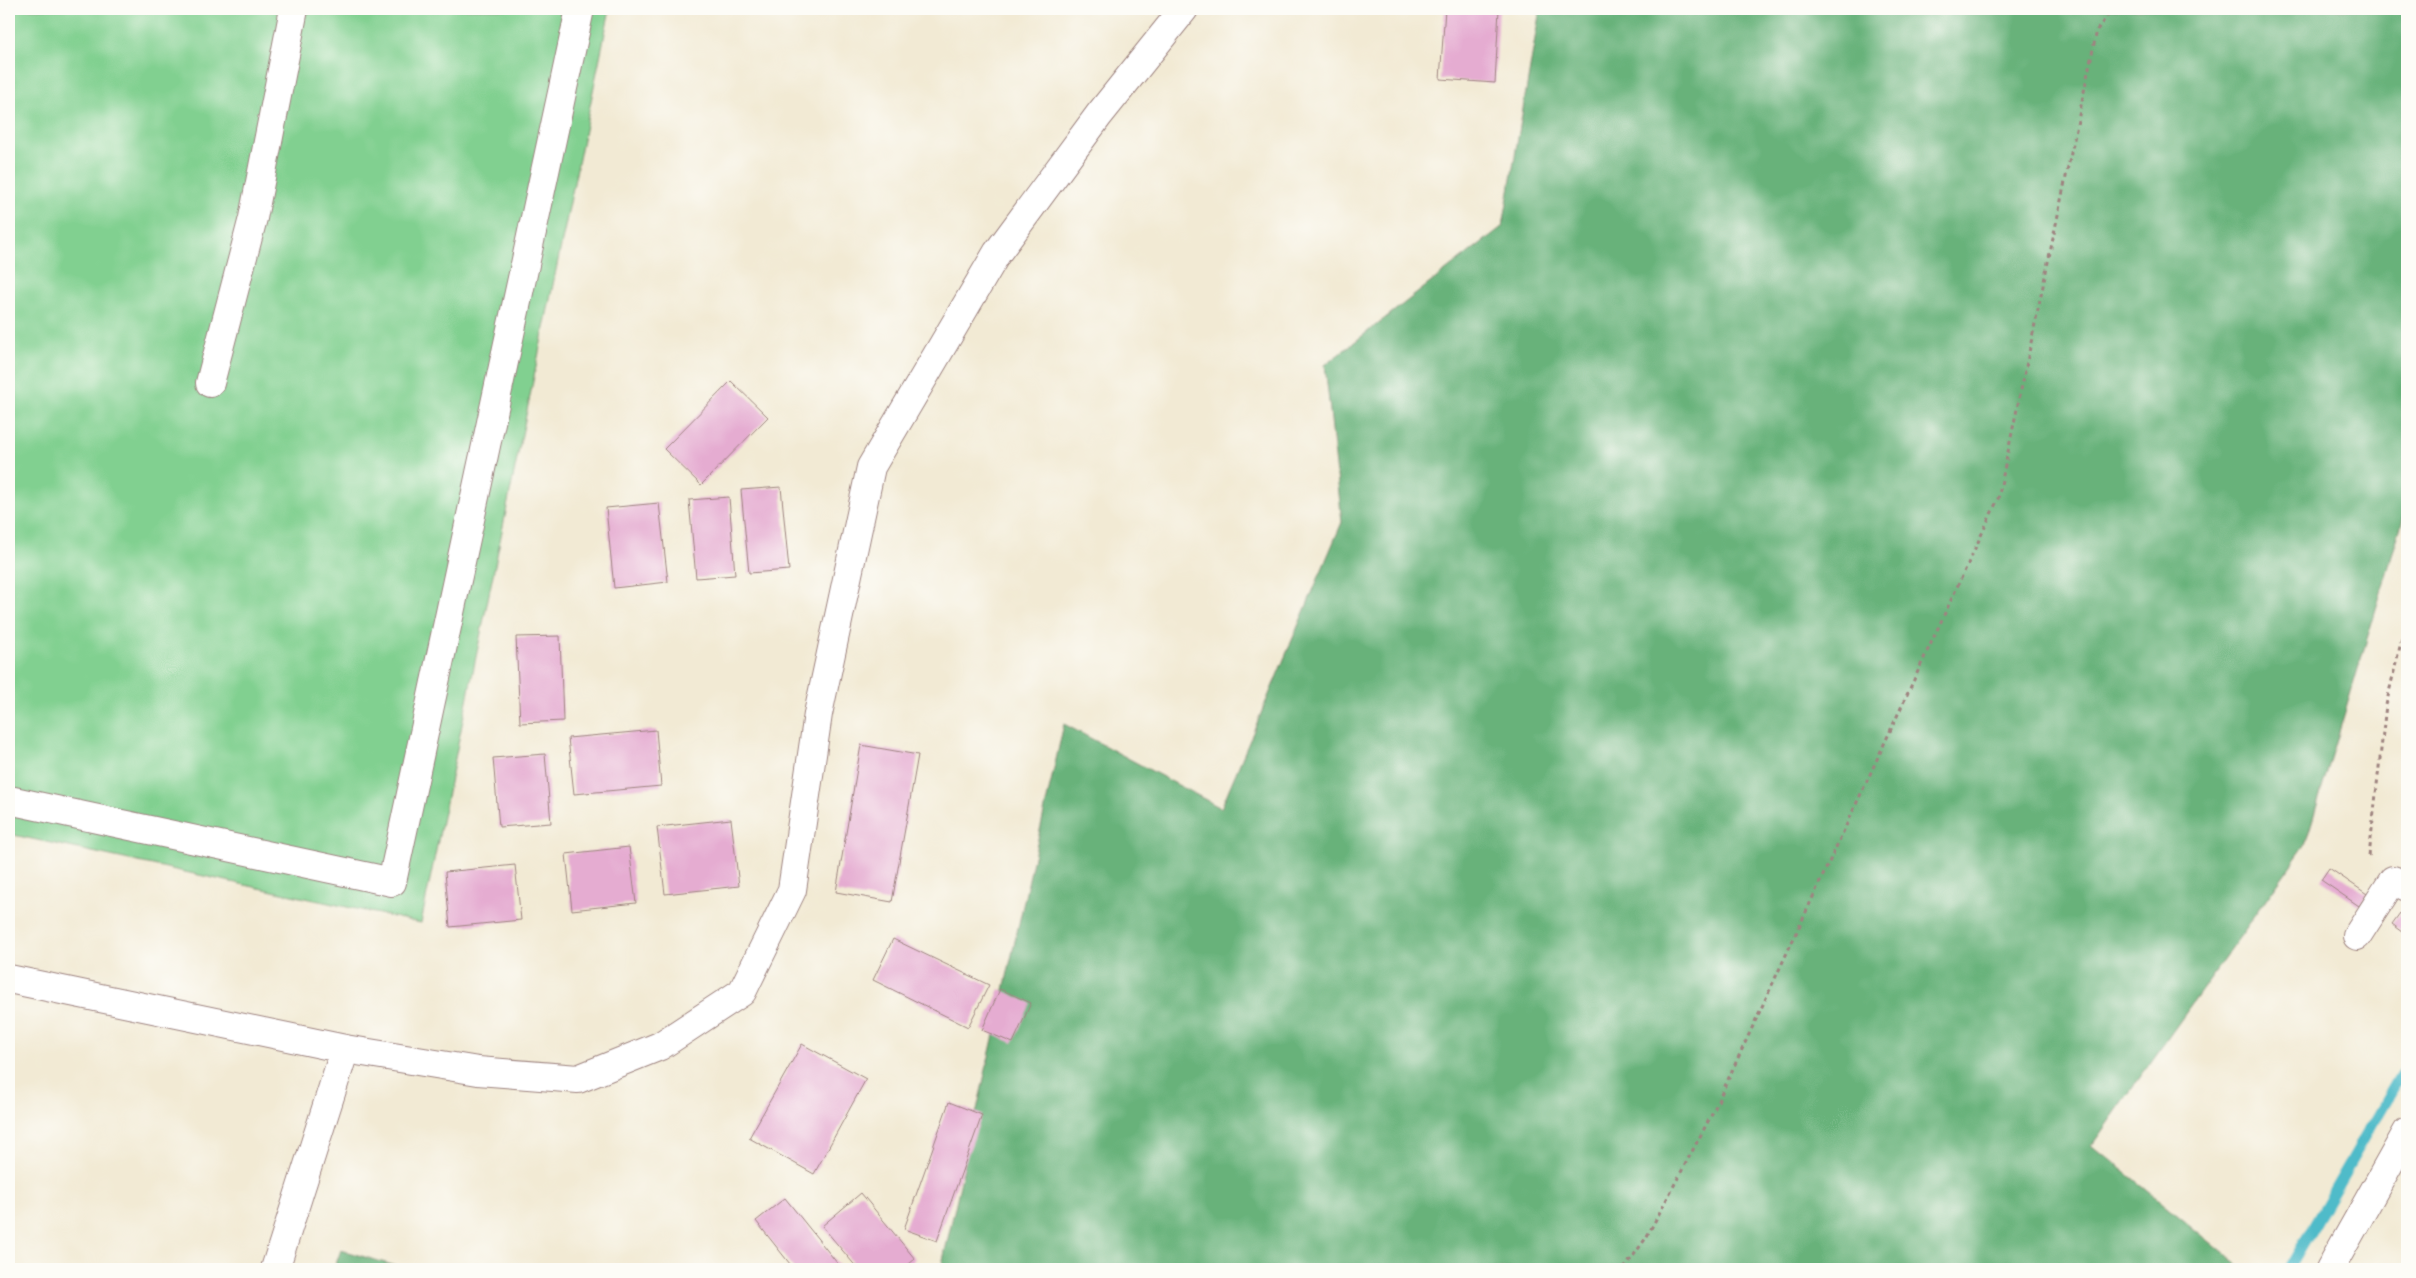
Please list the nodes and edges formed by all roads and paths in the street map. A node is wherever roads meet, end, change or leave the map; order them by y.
1 (294, 9) edge
2 (580, 9) edge
3 (1184, 9) edge
4 (2112, 9) edge
5 (210, 383) dead end
6 (2407, 617) edge
7 (9, 800) edge
8 (2400, 883) edge
9 (2357, 936) dead end
10 (9, 979) edge
11 (345, 1049) junction
12 (2407, 1132) edge
13 (275, 1269) edge
14 (1624, 1269) edge
15 (2330, 1269) edge

1 - 5 street
2 - 7 street
3 - 11 street
4 - 14 path
6 - 8 path
8 - 9 street
10 - 11 street
11 - 13 street
12 - 15 street

